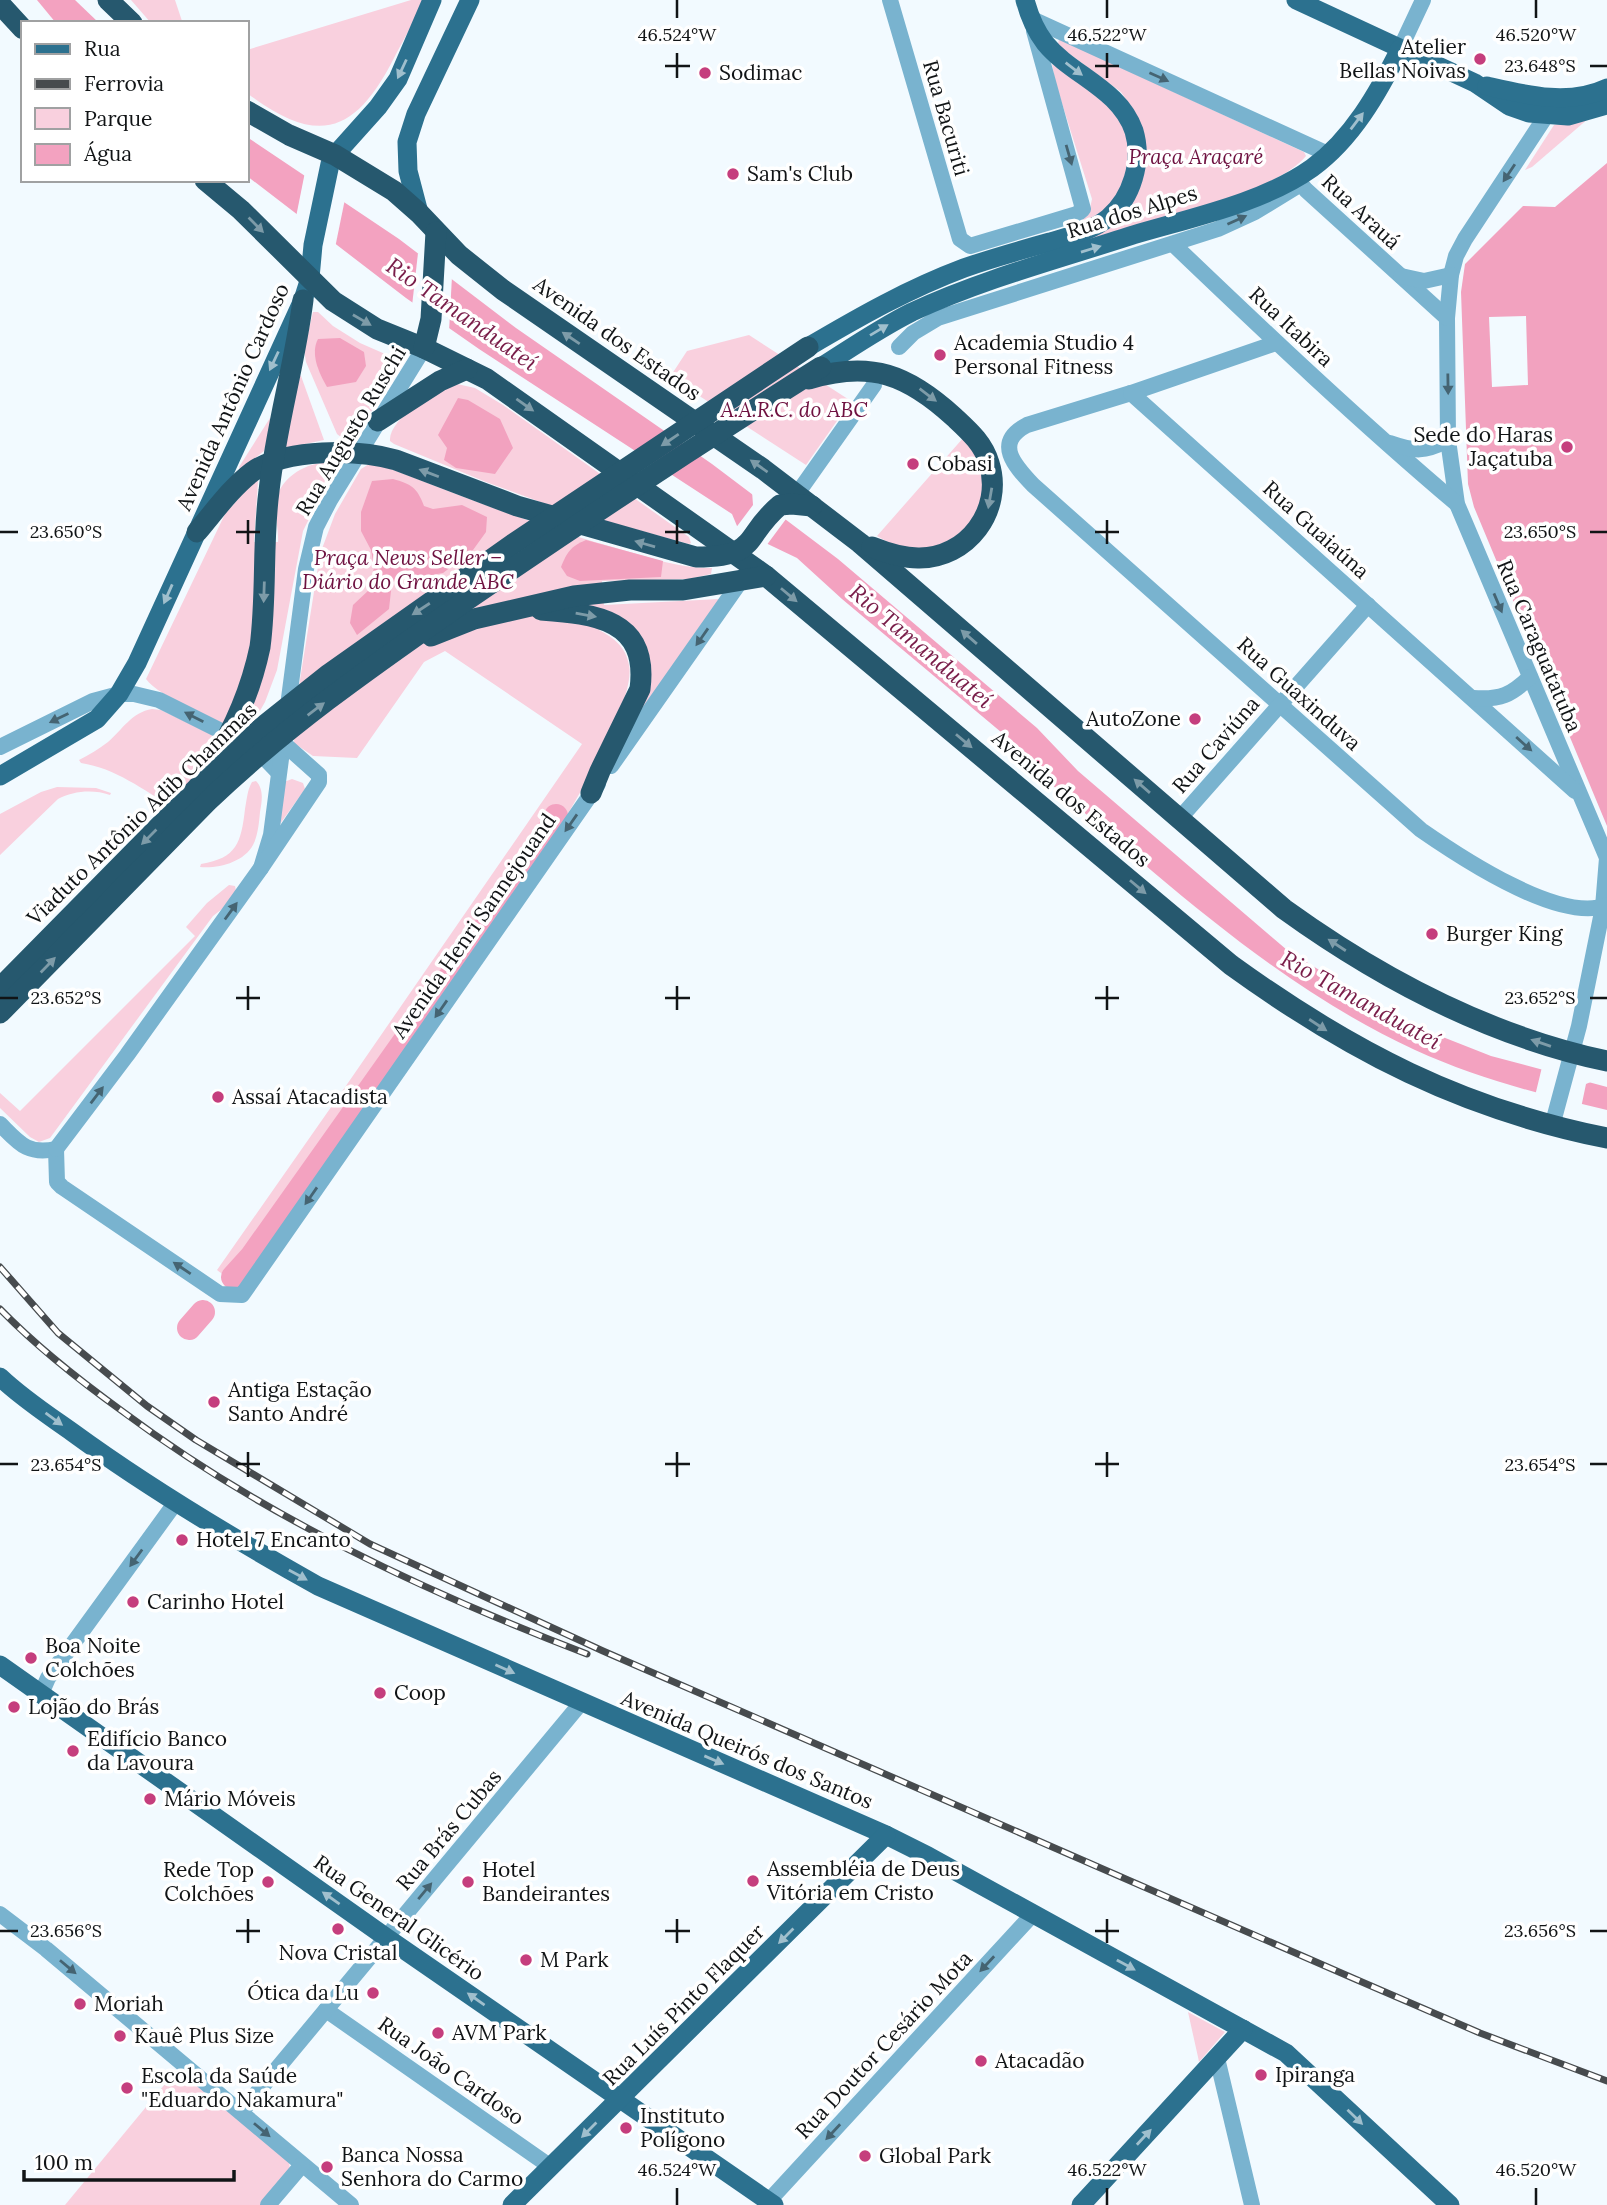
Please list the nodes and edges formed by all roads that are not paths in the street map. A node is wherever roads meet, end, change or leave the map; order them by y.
1 (108, 0) edge
2 (890, 0) edge
3 (1296, 0) edge
4 (1423, 0) edge
5 (431, 3) edge
6 (0, 4) edge
7 (464, 5) edge
8 (1028, 9) edge
9 (130, 21) edge
10 (21, 27) edge
11 (1400, 49) junction
12 (1475, 83) junction
13 (1605, 94) edge
14 (248, 112) edge
15 (1546, 116) junction
16 (1328, 154) junction
17 (335, 155) junction
18 (1298, 181) junction
19 (207, 182) edge
20 (419, 213) junction
21 (436, 232) junction
22 (1173, 244) junction
23 (1399, 275) junction
24 (1451, 275) junction
25 (310, 278) junction
26 (303, 300) junction
27 (1447, 318) junction
28 (1276, 343) junction
29 (808, 347) joint
30 (898, 347) dead end
31 (424, 348) junction
32 (821, 367) joint
33 (467, 369) junction
34 (794, 384) junction
35 (874, 385) dead end
36 (1131, 393) junction
37 (378, 421) junction
38 (1381, 440) junction
39 (1448, 440) junction
40 (358, 453) junction
41 (272, 463) junction
42 (806, 500) junction
43 (1457, 504) junction
44 (197, 532) junction
45 (860, 543) junction
46 (749, 564) junction
47 (1368, 605) junction
48 (518, 608) junction
49 (397, 649) junction
50 (292, 666) junction
51 (1530, 677) junction
52 (119, 694) junction
53 (1473, 698) junction
54 (1280, 704) junction
55 (282, 742) junction
56 (0, 747) edge
57 (255, 748) junction
58 (7, 772) edge
59 (278, 772) junction
60 (315, 772) junction
61 (197, 788) junction
62 (591, 793) junction
63 (1581, 797) junction
64 (1180, 818) junction
65 (261, 868) junction
66 (1605, 906) edge
67 (0, 988) edge
68 (0, 1013) edge
69 (1570, 1061) junction
70 (1607, 1061) edge
71 (1554, 1117) junction
72 (0, 1124) edge
73 (1607, 1139) edge
74 (56, 1149) junction
75 (0, 1377) edge
76 (176, 1502) junction
77 (0, 1665) edge
78 (41, 1694) junction
79 (581, 1703) junction
80 (886, 1835) junction
81 (0, 1914) edge
82 (1033, 1914) junction
83 (387, 1938) junction
84 (326, 2010) junction
85 (1243, 2029) junction
86 (1217, 2058) junction
87 (621, 2098) junction
88 (241, 2112) junction
89 (302, 2165) junction
90 (551, 2167) junction
91 (769, 2204) edge
92 (268, 2205) edge
93 (351, 2205) edge
94 (512, 2205) edge
95 (1081, 2205) edge
96 (1252, 2205) edge
97 (1450, 2205) edge

1 - 9 highway
8 -> 2 street, Rua Bacuriti
3 - 11 main road
4 - 11 street, Rua dos Alpes
5 -> 17 main road, Avenida Antônio Cardoso
6 - 10 highway
7 - 20 main road
8 -> 16 street
8 -> 29 main road
11 - 12 main road
16 -> 11 main road, Rua dos Alpes
12 - 13 main road
12 - 15 main road
13 - 15 main road
14 - 17 highway, Avenida dos Estados
15 -> 24 street, Rua Caraguatatuba
16 - 18 main road, Rua dos Alpes
17 - 20 highway, Avenida dos Estados
17 - 25 main road, Avenida Antônio Cardoso
22 -> 18 street, Rua dos Alpes
18 - 23 street, Rua Arauá
32 -> 18 main road, Rua dos Alpes
19 -> 25 highway, Avenida dos Estados
20 - 21 highway, Avenida dos Estados
21 - 31 highway
42 -> 21 highway, Avenida dos Estados
22 - 28 street, Rua Itabira
22 - 30 street, Rua dos Alpes
23 - 24 street, Rua Arauá
23 - 27 street, Rua Arauá
24 - 27 street, Rua Caraguatatuba
25 - 26 main road, Avenida Antônio Cardoso
25 -> 31 highway, Avenida dos Estados
26 - 41 highway
26 -> 44 main road, Avenida Antônio Cardoso
27 -> 39 street, Rua Caraguatatuba
28 - 36 street
28 - 38 street, Rua Itabira
29 -> 61 highway, Viaduto Antônio Adib Chammas
31 - 33 highway, Avenida dos Estados
31 - 37 street, Rua Augusto Ruschi
32 - 34 highway, Viaduto Antônio Adib Chammas
33 - 37 highway
33 -> 46 highway, Avenida dos Estados
34 -> 45 highway
34 - 49 highway, Viaduto Antônio Adib Chammas
35 - 42 street
36 - 47 street, Rua Guaiaúna
36 - 54 street, Rua Guaxinduva
37 - 40 street, Rua Augusto Ruschi
38 - 39 street, Rua Itabira
38 - 43 street, Rua Itabira
39 - 43 street, Rua Caraguatatuba
40 - 41 highway
46 -> 40 highway
40 - 50 street, Rua Augusto Ruschi
41 - 44 highway
41 -> 61 highway
42 - 45 highway, Avenida dos Estados
42 - 46 highway
43 -> 51 street, Rua Caraguatatuba
44 -> 52 main road, Avenida Antônio Cardoso
64 -> 45 highway, Avenida dos Estados
46 - 48 highway
46 -> 62 street, Avenida Henri Sannejouand
46 -> 71 highway, Avenida dos Estados
47 - 53 street, Rua Guaiaúna
47 - 54 street, Rua Caviúna
48 - 49 highway
48 -> 62 highway
68 -> 49 highway, Viaduto Antônio Adib Chammas
50 - 55 street, Rua Augusto Ruschi
50 - 57 street
51 - 53 street
51 - 63 street, Rua Caraguatatuba
52 -> 56 street
57 -> 52 street
52 - 58 main road, Avenida Antônio Cardoso
53 -> 63 street, Rua Guaiaúna
54 - 64 street, Rua Caviúna
54 - 66 street, Rua Guaxinduva
55 - 59 street, Rua Augusto Ruschi
55 - 60 street
57 - 59 street
59 - 60 street
59 - 65 street, Rua Augusto Ruschi
60 - 65 street, Rua Augusto Ruschi
61 -> 67 highway, Viaduto Antônio Adib Chammas
62 -> 74 street, Avenida Henri Sannejouand
63 - 66 street, Rua Caraguatatuba
69 -> 64 highway, Avenida dos Estados
74 -> 65 street, Rua Augusto Ruschi
66 - 69 street, Rua Caraguatatuba
69 - 70 highway, Avenida dos Estados
69 - 71 street, Rua Caraguatatuba
71 - 73 highway, Avenida dos Estados
72 - 74 street
75 -> 76 main road, Avenida Queirós dos Santos
76 -> 78 street
76 -> 79 main road, Avenida Queirós dos Santos
77 - 78 main road, Rua General Glicério
83 -> 78 main road, Rua General Glicério
79 -> 80 main road, Avenida Queirós dos Santos
83 -> 79 street, Rua Brás Cubas
80 - 82 main road, Avenida Queirós dos Santos
80 -> 87 main road, Rua Luís Pinto Flaquer
81 -> 88 street
82 -> 85 main road, Avenida Queirós dos Santos
82 -> 91 street, Rua Doutor Cesário Mota
83 - 84 street, Rua Brás Cubas
87 -> 83 main road, Rua General Glicério
84 - 88 street, Rua Brás Cubas
84 - 90 street, Rua João Cardoso
85 - 86 main road
85 -> 97 main road, Avenida Queirós dos Santos
95 -> 86 main road
86 - 96 street
87 -> 90 main road, Rua Luís Pinto Flaquer
87 - 91 main road, Rua General Glicério
88 -> 89 street
89 - 92 street
89 - 93 street
90 - 94 main road, Rua Luís Pinto Flaquer

